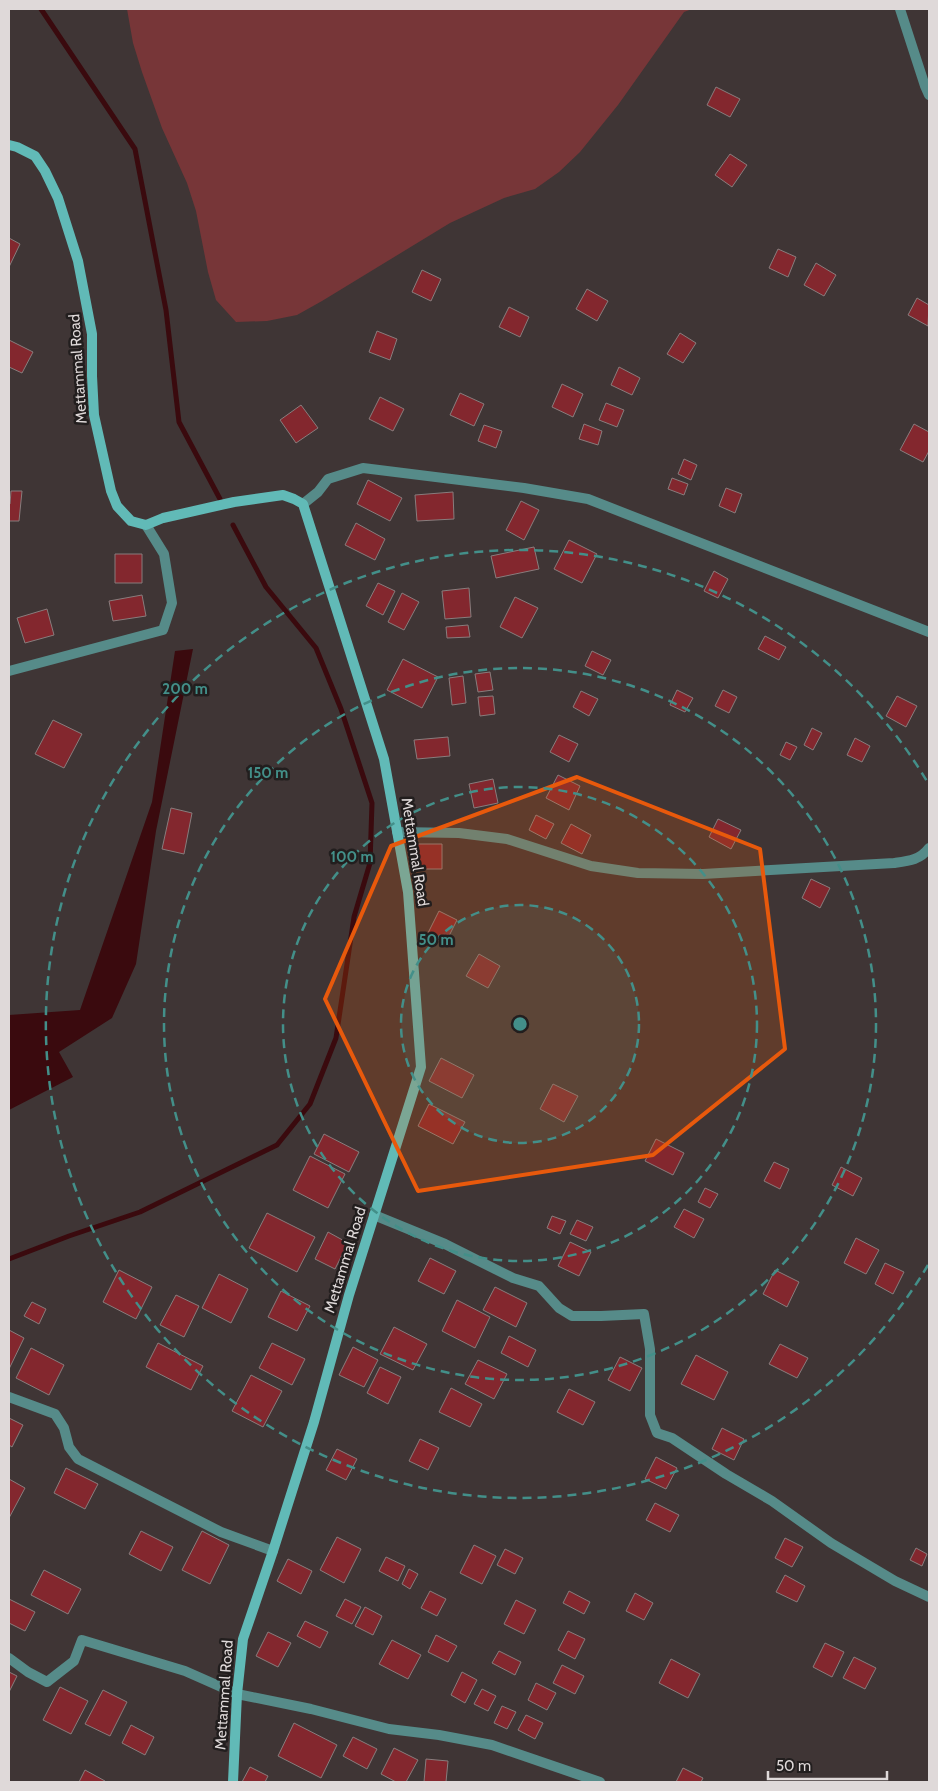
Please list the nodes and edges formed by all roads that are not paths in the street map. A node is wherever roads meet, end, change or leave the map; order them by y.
1 (900, 9) edge
2 (929, 95) edge
3 (9, 145) edge
4 (303, 504) junction
5 (146, 526) junction
6 (929, 632) edge
7 (9, 671) edge
8 (397, 832) junction
9 (929, 848) edge
10 (374, 1215) junction
11 (9, 1397) edge
12 (273, 1551) junction
13 (929, 1597) edge
14 (9, 1658) edge
15 (238, 1694) junction
16 (233, 1782) edge
17 (600, 1782) edge

1 - 2 street
3 - 5 main road, Mettammal Road
4 - 5 main road
4 - 6 street
4 - 8 main road, Mettammal Road
5 - 7 street
8 - 9 street
8 - 10 main road, Mettammal Road
10 - 12 main road, Mettammal Road
10 - 13 street
11 - 12 street
12 - 15 main road, Mettammal Road
14 - 15 street
15 - 16 main road, Mettammal Road
15 - 17 street

